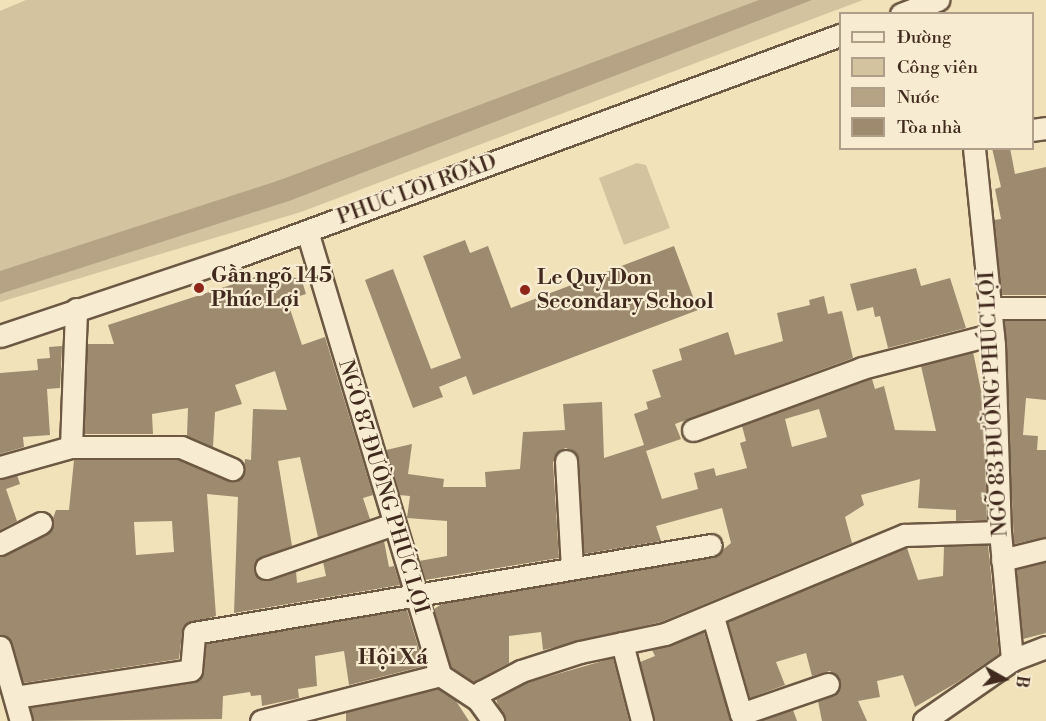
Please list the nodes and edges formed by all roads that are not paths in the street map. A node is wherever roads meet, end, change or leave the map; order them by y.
1 (929, 6) edge
2 (908, 12) edge
3 (839, 35) edge
4 (974, 150) edge
5 (307, 231) junction
6 (990, 308) junction
7 (1046, 308) edge
8 (76, 309) junction
9 (993, 334) junction
10 (0, 336) edge
11 (693, 430) dead end
12 (71, 447) junction
13 (566, 461) dead end
14 (0, 467) edge
15 (232, 469) dead end
16 (42, 523) dead end
17 (394, 524) junction
18 (1000, 532) junction
19 (0, 544) edge
20 (711, 545) dead end
21 (1046, 549) edge
22 (1002, 560) junction
23 (572, 567) junction
24 (266, 568) dead end
25 (415, 593) junction
26 (713, 617) junction
27 (621, 643) junction
28 (0, 647) edge
29 (1046, 647) edge
30 (1012, 660) junction
31 (440, 675) junction
32 (828, 684) dead end
33 (15, 697) junction
34 (478, 700) junction
35 (21, 721) edge
36 (261, 721) edge
37 (493, 721) edge
38 (642, 721) edge
39 (924, 721) edge

1 - 2 street
3 - 5 street, PHUC LOI ROAD
4 - 6 street, NGÕ 83 ĐƯỜNG PHÚC LỢI
5 - 8 street, PHUC LOI ROAD
5 - 17 street, NGÕ 87 ĐƯỜNG PHÚC LỢI
6 - 7 street
6 - 9 street, NGÕ 83 ĐƯỜNG PHÚC LỢI
8 - 10 street, PHUC LOI ROAD
8 - 12 street
9 - 11 street
9 - 18 street, NGÕ 83 ĐƯỜNG PHÚC LỢI
12 - 14 street
12 - 15 street
13 - 23 street
16 - 19 street
17 - 24 street
17 - 25 street, NGÕ 87 ĐƯỜNG PHÚC LỢI
18 - 22 street, NGÕ 83 ĐƯỜNG PHÚC LỢI
18 - 26 street
20 - 23 street
21 - 22 street
22 - 30 street, NGÕ 83 ĐƯỜNG PHÚC LỢI
23 - 25 street
25 - 31 street, NGÕ 87 ĐƯỜNG PHÚC LỢI
25 - 33 street
26 - 27 street
26 - 32 street
27 - 34 street
27 - 38 street
28 - 33 street
29 - 30 street
30 - 39 street
31 - 34 street
31 - 36 street
33 - 35 street
34 - 37 street

